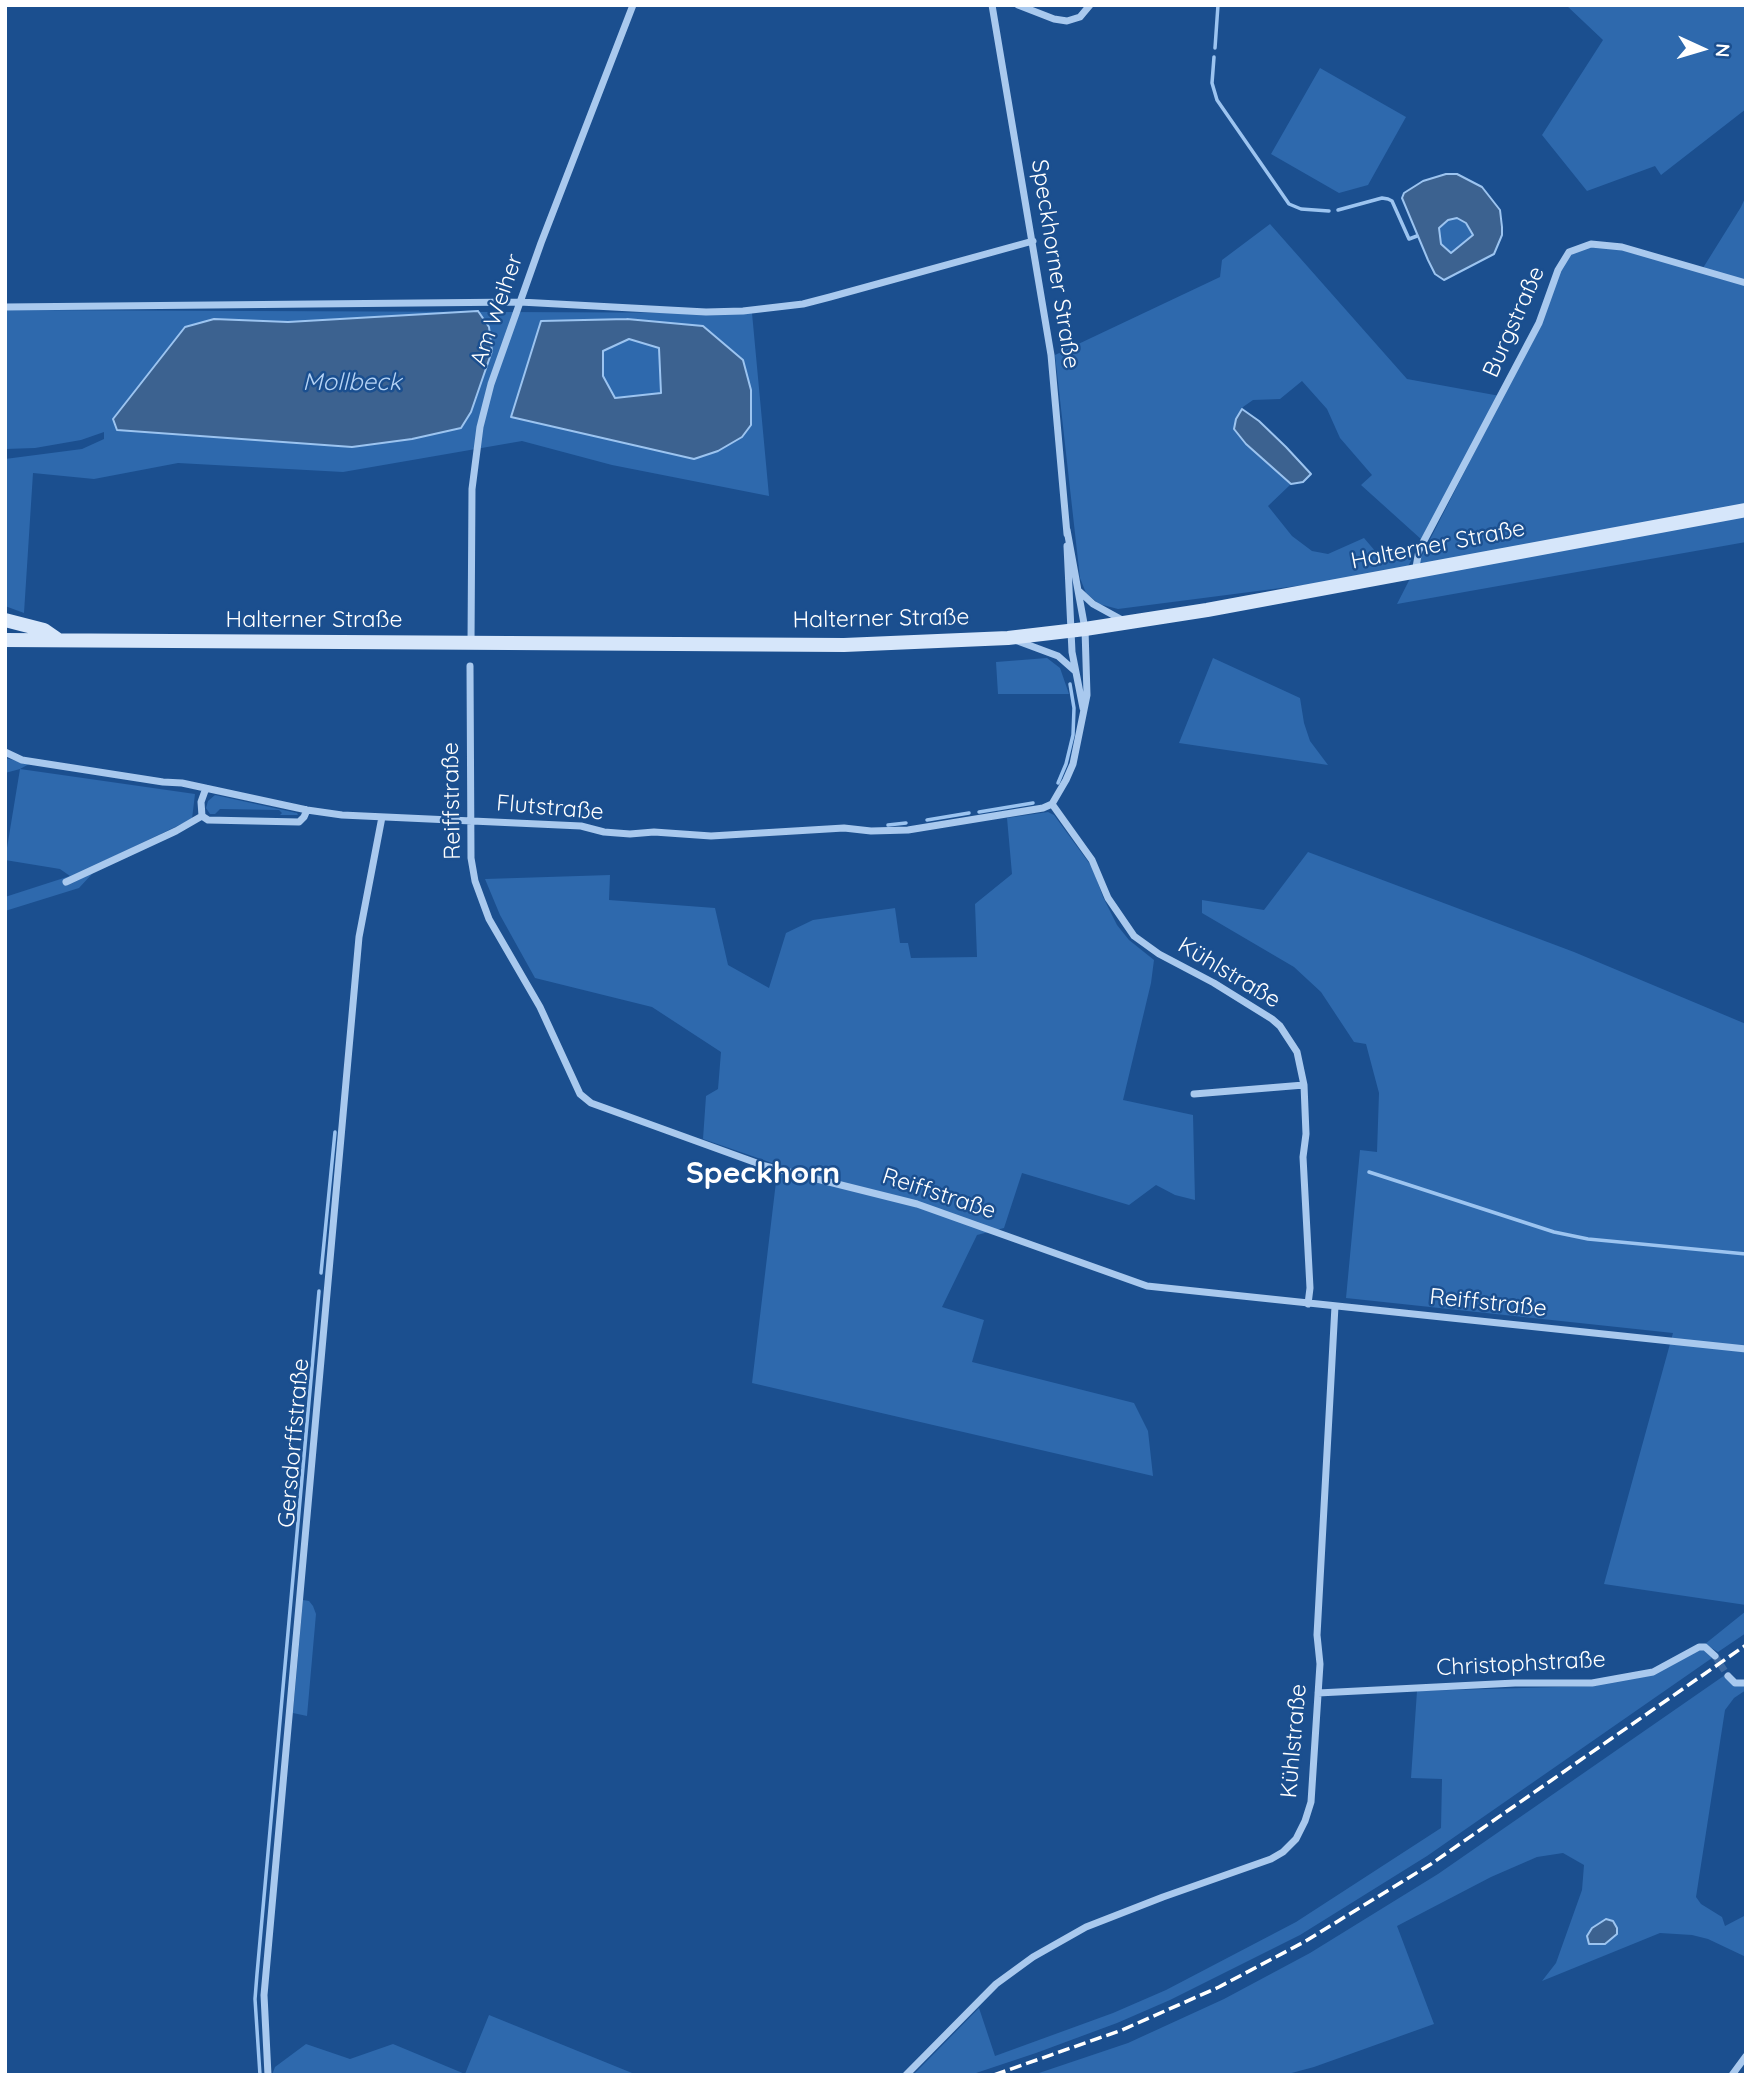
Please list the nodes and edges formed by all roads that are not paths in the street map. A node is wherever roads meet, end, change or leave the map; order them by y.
1 (633, 5) edge
2 (992, 5) edge
3 (1018, 5) edge
4 (1090, 5) edge
5 (1033, 241) junction
6 (1746, 283) edge
7 (520, 302) junction
8 (5, 306) edge
9 (1746, 510) edge
10 (1067, 530) junction
11 (1415, 573) junction
12 (1080, 592) junction
13 (5, 620) edge
14 (1127, 623) junction
15 (1078, 630) junction
16 (471, 637) junction
17 (1008, 638) junction
18 (5, 640) edge
19 (58, 640) junction
20 (470, 666) dead end
21 (1075, 671) junction
22 (1084, 712) junction
23 (5, 752) edge
24 (206, 788) junction
25 (1052, 804) junction
26 (307, 810) junction
27 (202, 816) junction
28 (382, 817) junction
29 (471, 821) junction
30 (66, 882) dead end
31 (1304, 1085) junction
32 (1195, 1094) dead end
33 (1308, 1304) junction
34 (1335, 1306) junction
35 (1746, 1349) edge
36 (1715, 1656) dead end
37 (1728, 1675) tunnel mouth
38 (1746, 1683) edge
39 (1318, 1693) junction
40 (1746, 2056) edge
41 (268, 2075) edge
42 (906, 2075) edge
43 (1732, 2075) edge

1 - 7 street, Am Weiher
2 - 5 street, Speckhorner Straße
3 - 4 street
5 - 7 street
5 - 10 street, Speckhorner Straße
6 - 11 street, Burgstraße
7 - 8 street
7 - 16 street, Am Weiher
9 - 11 main road, Halterner Straße
10 - 12 street, Speckhorner Straße
10 - 15 street, Speckhorner Straße
11 - 14 main road, Halterner Straße
12 - 14 street
12 - 15 street, Speckhorner Straße
13 - 19 main road
14 - 15 main road, Halterner Straße
15 - 17 main road, Halterner Straße
15 - 21 street
15 - 22 street
16 - 17 main road, Halterner Straße
16 - 19 main road, Halterner Straße
17 - 21 street
18 - 19 main road, Halterner Straße
20 - 29 street, Reiffstraße
21 - 22 street
22 - 25 street
23 - 24 street, Flutstraße
24 - 26 street, Flutstraße
24 - 27 street
25 - 29 street, Flutstraße
25 - 31 street, Kühlstraße
26 - 27 street
26 - 28 street, Flutstraße
27 - 30 street
28 - 29 street, Flutstraße
28 - 41 street, Gersdorffstraße
29 - 33 street, Reiffstraße
31 - 32 street
31 - 33 street, Kühlstraße
33 - 34 street, Reiffstraße
34 - 35 street, Reiffstraße
34 - 39 street, Kühlstraße
36 - 39 street, Christophstraße
37 - 38 street
39 - 42 street, Kühlstraße
40 - 43 street

